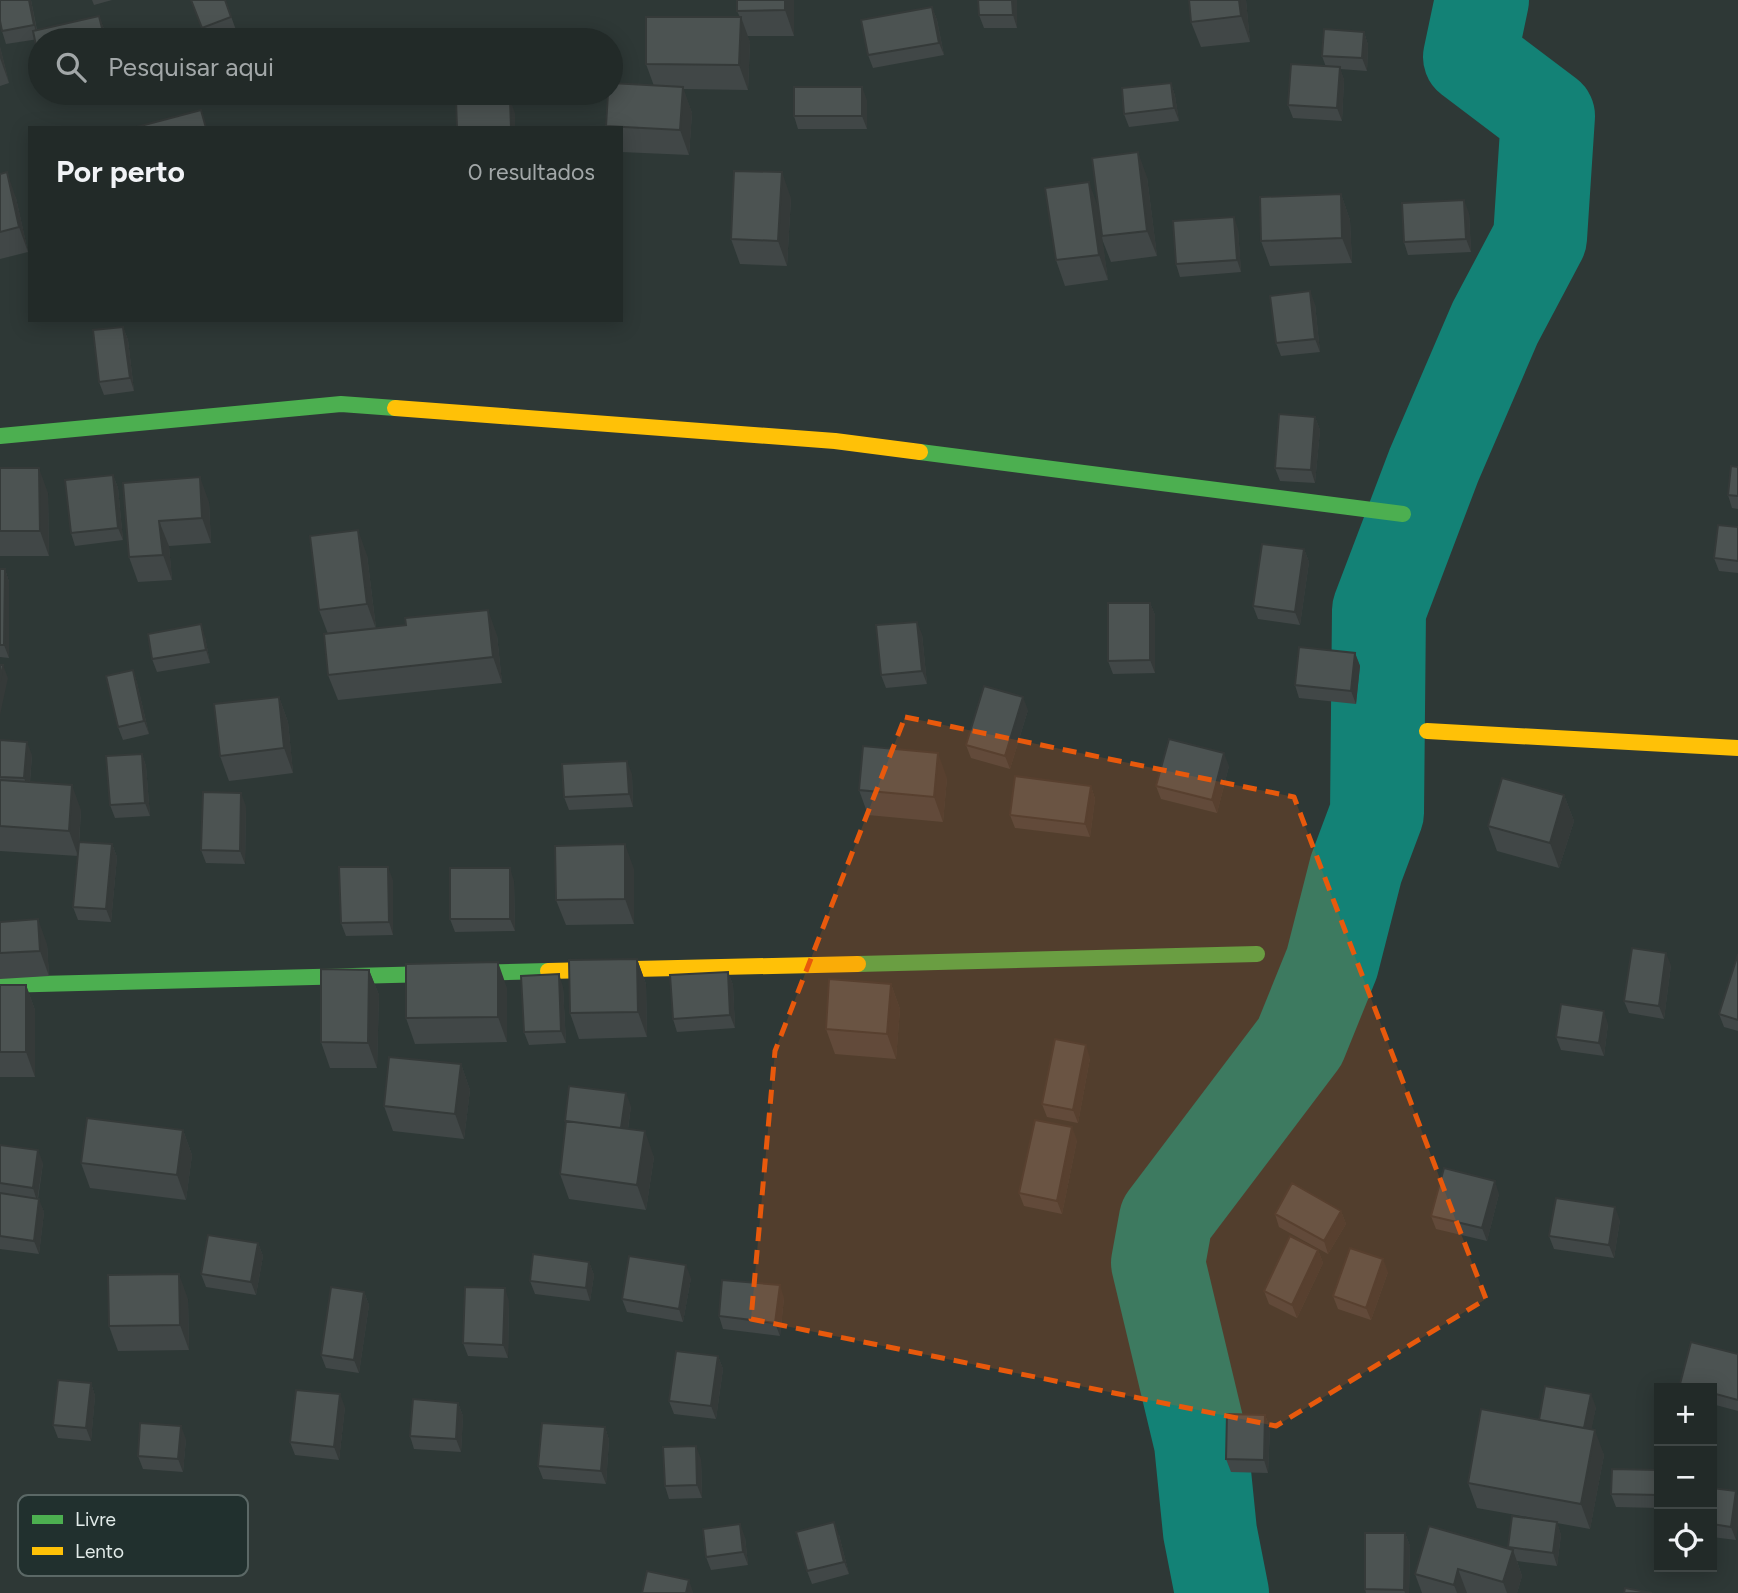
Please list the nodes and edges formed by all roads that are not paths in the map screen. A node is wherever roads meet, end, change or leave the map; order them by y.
1 (0, 436) edge
2 (1403, 514) dead end
3 (1427, 731) dead end
4 (1738, 748) edge
5 (1257, 954) dead end
6 (0, 985) edge

1 - 2 street
3 - 4 street
5 - 6 street

